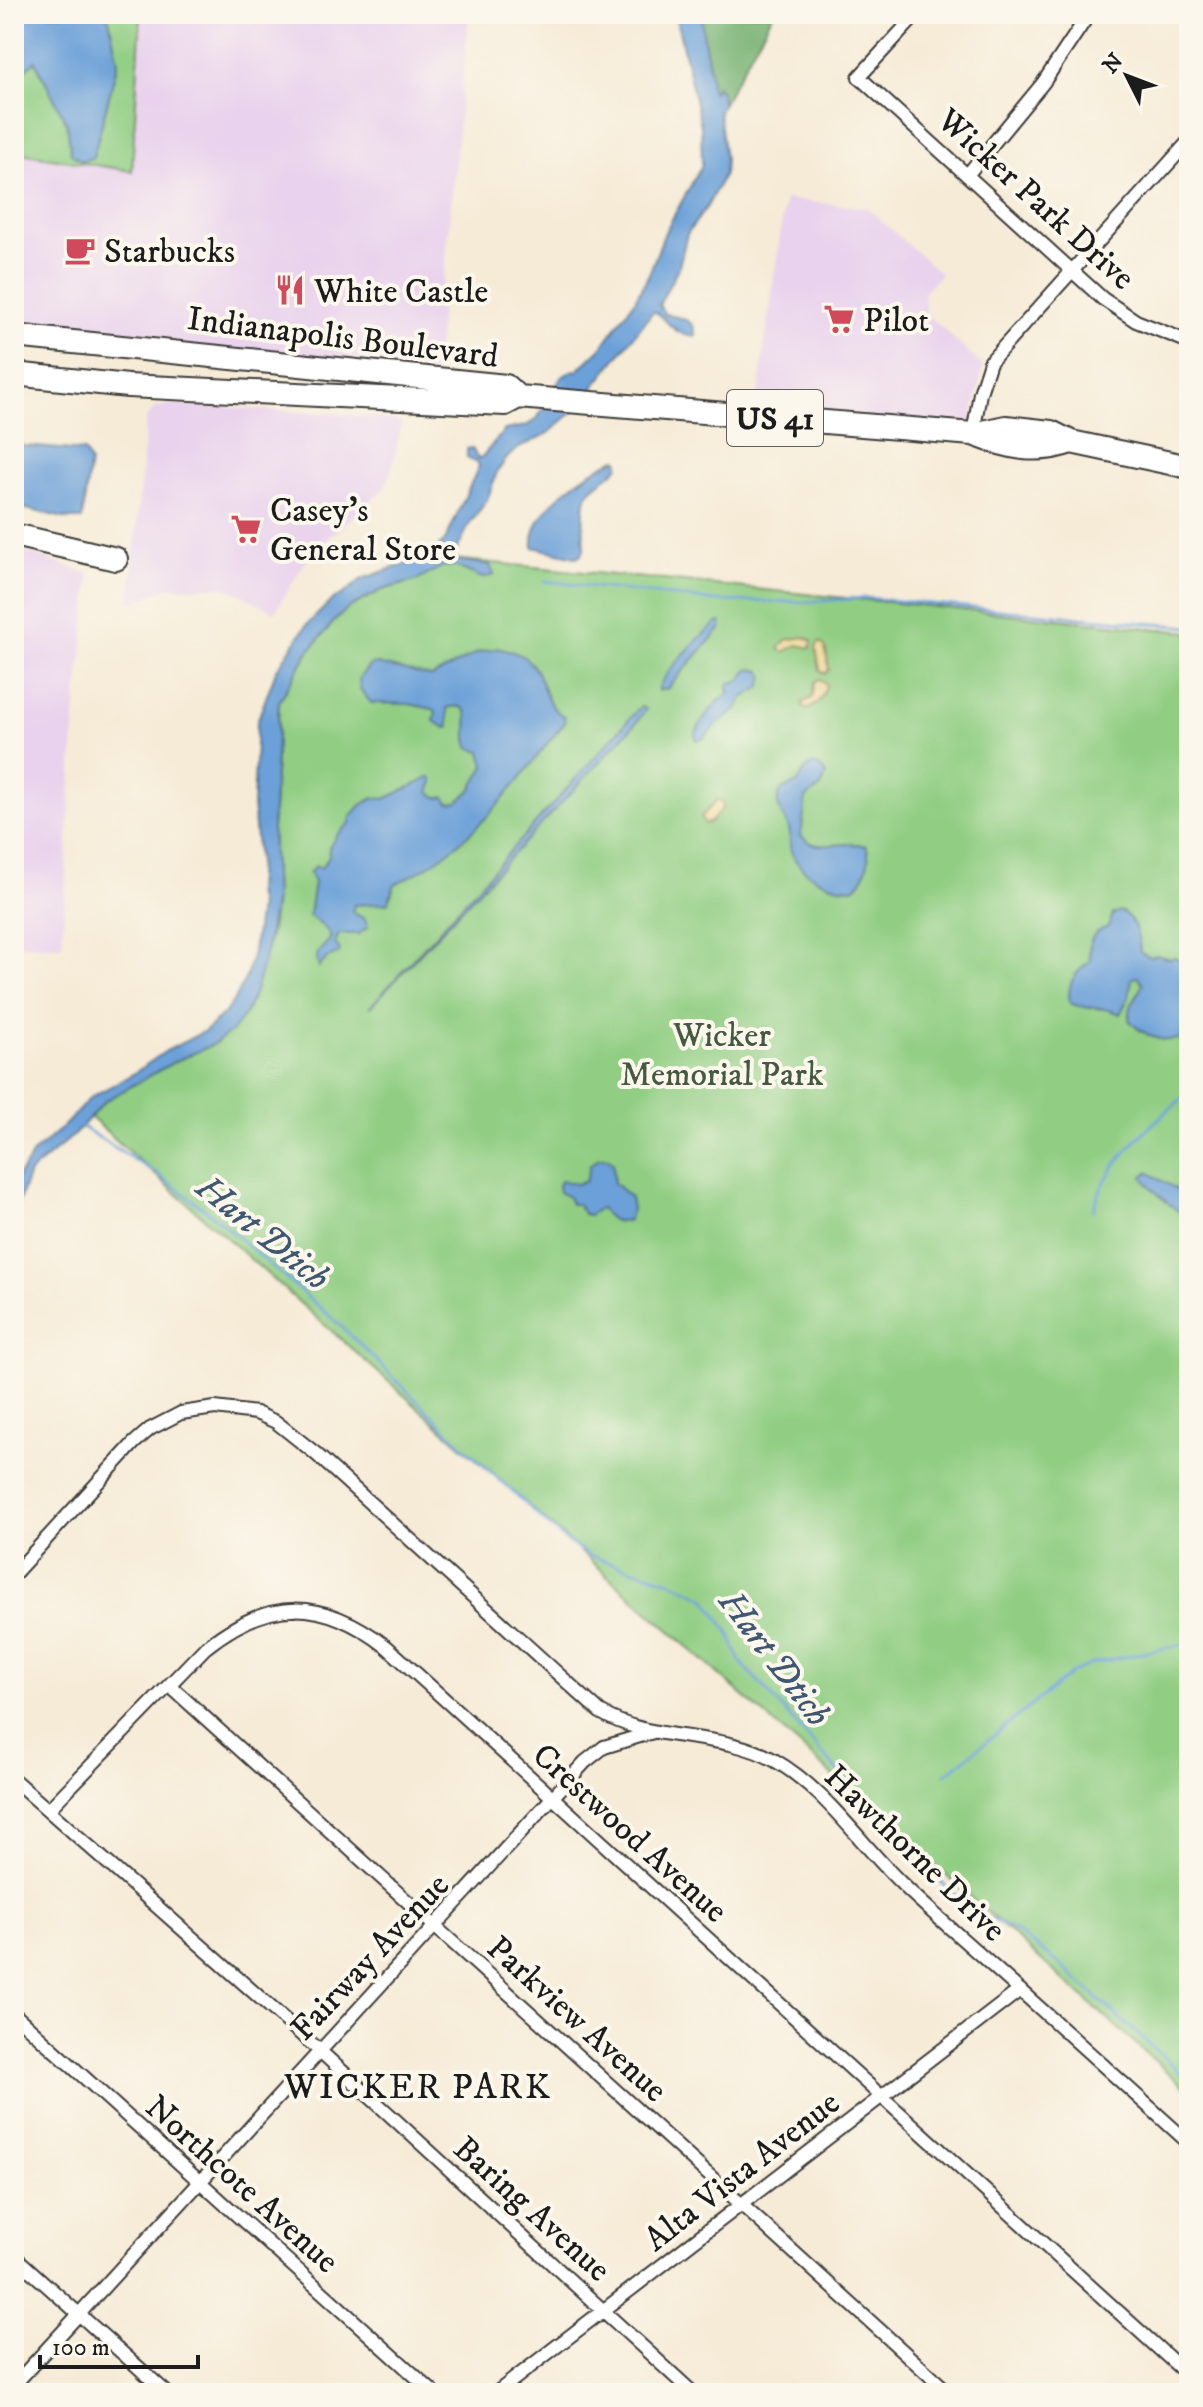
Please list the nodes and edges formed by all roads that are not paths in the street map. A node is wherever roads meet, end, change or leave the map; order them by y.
1 (917, 14) edge
2 (1089, 14) edge
3 (1189, 141) edge
4 (968, 174) junction
5 (1071, 269) junction
6 (14, 336) edge
7 (1189, 342) edge
8 (14, 374) edge
9 (518, 397) junction
10 (973, 434) junction
11 (1189, 467) edge
12 (14, 535) edge
13 (116, 559) dead end
14 (14, 1574) edge
15 (169, 1685) junction
16 (653, 1732) junction
17 (14, 1780) edge
18 (551, 1797) junction
19 (48, 1810) junction
20 (436, 1927) junction
21 (1020, 1990) junction
22 (14, 2014) edge
23 (320, 2051) junction
24 (881, 2097) junction
25 (1189, 2143) edge
26 (200, 2182) junction
27 (741, 2204) junction
28 (14, 2256) edge
29 (604, 2311) junction
30 (78, 2314) junction
31 (1189, 2376) edge
32 (14, 2385) edge
33 (167, 2393) edge
34 (434, 2393) edge
35 (496, 2393) edge
36 (693, 2393) edge
37 (949, 2393) edge

1 - 4 street, Wicker Park Drive
2 - 4 street
3 - 5 street
4 - 5 street, Wicker Park Drive
5 - 7 street, Wicker Park Drive
5 - 10 street
6 - 9 highway, Indianapolis Boulevard / US 41
8 - 9 highway, Indianapolis Boulevard / US 41
9 - 10 highway, Indianapolis Boulevard / US 41
10 - 11 highway, Indianapolis Boulevard / US 41
12 - 13 highway
14 - 16 street, Hawthorne Drive
15 - 18 street, Crestwood Avenue
15 - 19 street, Crestwood Avenue
15 - 20 street, Parkview Avenue
16 - 18 street, Fairway Avenue
16 - 21 street, Hawthorne Drive
17 - 19 street
18 - 20 street, Fairway Avenue
18 - 24 street, Crestwood Avenue
19 - 23 street, Baring Avenue
20 - 23 street, Fairway Avenue
20 - 27 street, Parkview Avenue
21 - 24 street, Alta Vista Avenue
21 - 25 street, Hawthorne Drive
22 - 26 street, Northcote Avenue
23 - 26 street, Fairway Avenue
23 - 29 street, Baring Avenue
24 - 27 street, Alta Vista Avenue
24 - 31 street, Crestwood Avenue
26 - 30 street, Fairway Avenue
26 - 34 street, Northcote Avenue
27 - 29 street, Alta Vista Avenue
27 - 37 street, Parkview Avenue
28 - 30 street
29 - 35 street, Alta Vista Avenue
29 - 36 street, Baring Avenue
30 - 32 street, Fairway Avenue
30 - 33 street

